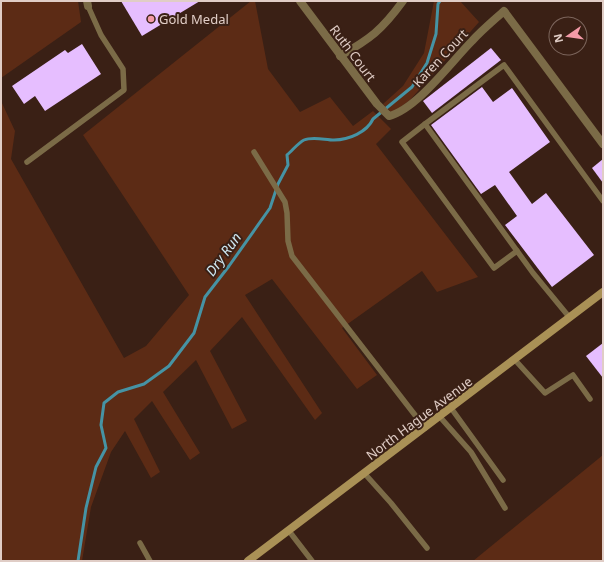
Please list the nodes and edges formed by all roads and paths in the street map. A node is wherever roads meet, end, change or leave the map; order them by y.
1 (300, 1) edge
2 (402, 1) edge
3 (87, 4) edge
4 (340, 56) junction
5 (390, 116) joint
6 (425, 124) junction
7 (603, 144) edge
8 (254, 152) dead end
9 (27, 162) dead end
10 (603, 201) edge
11 (517, 250) junction
12 (603, 292) edge
13 (570, 318) junction
14 (514, 360) junction
15 (590, 399) dead end
16 (451, 408) junction
17 (440, 417) junction
18 (425, 428) junction
19 (365, 474) junction
20 (503, 480) dead end
21 (505, 508) dead end
22 (289, 531) junction
23 (140, 543) dead end
24 (427, 548) dead end
25 (150, 561) edge
26 (248, 561) edge
27 (312, 561) edge

1 - 4 street, Ruth Court
2 - 4 street
3 - 9 lane
4 - 5 street, Ruth Court
5 - 7 street, Karen Court
6 - 10 lane
6 - 11 lane
6 - 11 lane
8 - 18 lane
11 - 13 lane
12 - 13 main road, North Hague Avenue
13 - 14 main road, North Hague Avenue
14 - 15 lane
14 - 16 main road, North Hague Avenue
16 - 17 main road, North Hague Avenue
16 - 20 lane
17 - 18 main road, North Hague Avenue
17 - 21 lane
18 - 19 main road, North Hague Avenue
19 - 22 main road, North Hague Avenue
19 - 24 lane
22 - 26 main road, North Hague Avenue
22 - 27 lane
23 - 25 lane

